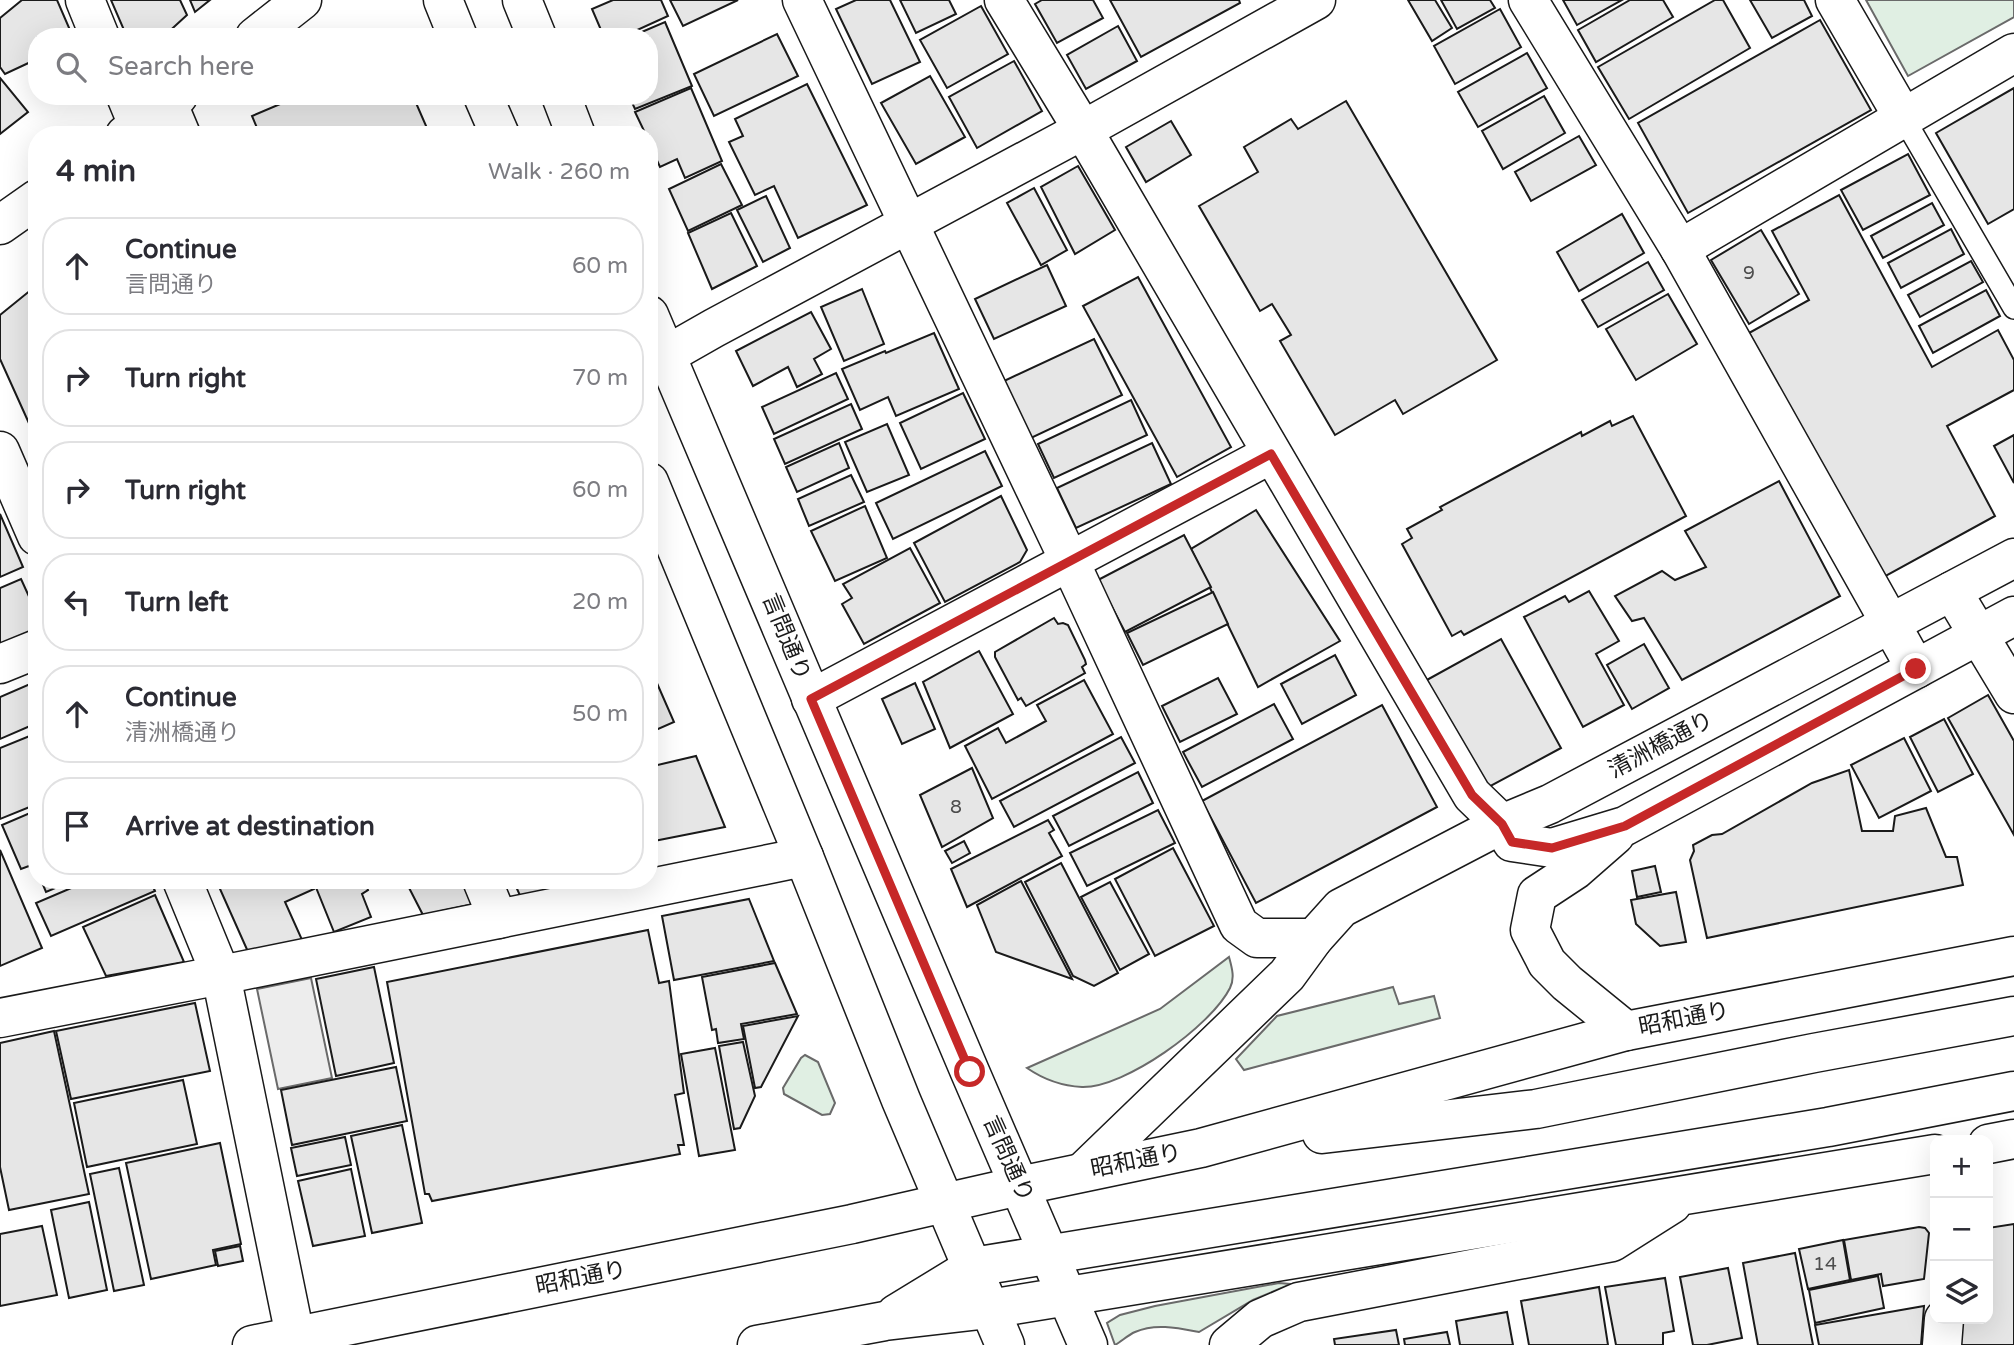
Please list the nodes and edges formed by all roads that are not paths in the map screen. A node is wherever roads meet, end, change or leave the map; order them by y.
1 (85, 0) edge
2 (302, 0) edge
3 (443, 0) edge
4 (522, 0) edge
5 (802, 0) edge
6 (1004, 0) edge
7 (1528, 0) edge
8 (1835, 0) edge
9 (1292, 6) edge
10 (96, 28) edge
11 (266, 28) edge
12 (454, 28) edge
13 (533, 28) edge
14 (2014, 53) edge
15 (488, 105) edge
16 (564, 105) edge
17 (1903, 117) junction
18 (496, 126) edge
19 (573, 126) edge
20 (1083, 130) junction
21 (28, 205) edge
22 (908, 223) junction
23 (0, 225) edge
24 (1680, 249) junction
25 (2014, 308) edge
26 (658, 360) edge
27 (0, 451) edge
28 (1271, 454) junction
29 (658, 504) edge
30 (28, 515) edge
31 (2014, 558) edge
32 (1069, 560) junction
33 (1952, 591) junction
34 (2014, 616) edge
35 (1891, 624) junction
36 (1979, 635) junction
37 (28, 653) edge
38 (0, 664) edge
39 (1916, 669) junction
40 (2014, 694) edge
41 (811, 699) junction
42 (1502, 824) junction
43 (1625, 826) junction
44 (804, 857) junction
45 (658, 887) edge
46 (186, 889) edge
47 (486, 889) edge
48 (646, 889) edge
49 (498, 919) junction
50 (1314, 938) junction
51 (2014, 956) edge
52 (221, 975) junction
53 (2014, 1016) edge
54 (0, 1018) edge
55 (1626, 1031) junction
56 (2014, 1091) edge
57 (2014, 1139) edge
58 (1993, 1143) edge
59 (1201, 1148) junction
60 (1930, 1155) edge
61 (1083, 1172) junction
62 (1020, 1185) junction
63 (1686, 1196) junction
64 (946, 1203) junction
65 (1050, 1255) junction
66 (973, 1267) junction
67 (1067, 1295) junction
68 (989, 1309) junction
69 (884, 1321) junction
70 (1944, 1324) edge
71 (295, 1336) junction
72 (252, 1345) edge
73 (757, 1345) edge
74 (1005, 1345) edge
75 (1088, 1345) edge
76 (1229, 1345) edge
77 (1942, 1345) edge

1 - 10 main road
2 - 11 main road
3 - 12 main road
4 - 13 main road
5 - 22 main road
6 - 20 main road
7 - 24 main road
8 - 17 main road
9 - 20 main road
14 - 17 main road
15 - 18 main road
16 - 19 main road
17 - 24 main road
17 - 25 lane
20 - 22 main road
20 - 28 main road
21 - 23 main road
22 - 26 main road
22 - 32 main road
24 - 35 main road
26 - 41 main road, 言問通り
27 - 30 main road
28 - 32 main road
28 - 42 main road
29 - 44 main road
31 - 33 main road, 清洲橋通り
32 - 41 main road
32 - 50 main road
33 - 35 main road, 清洲橋通り
33 - 36 main road
34 - 36 main road
35 - 39 main road
35 - 42 main road, 清洲橋通り
36 - 39 main road
36 - 40 main road
37 - 38 main road
39 - 43 main road
41 - 62 main road, 言問通り
42 - 43 main road
42 - 50 main road, 清洲橋通り
43 - 55 main road
44 - 45 main road
44 - 64 main road
46 - 52 main road
47 - 49 main road
48 - 49 main road
49 - 52 main road
50 - 61 main road, 清洲橋通り
51 - 55 main road, 昭和通り
52 - 54 main road
52 - 71 main road
53 - 59 main road
55 - 59 main road, 昭和通り
56 - 65 main road
57 - 58 main road
59 - 61 main road, 昭和通り
60 - 63 main road
61 - 62 main road, 昭和通り
62 - 64 main road, 昭和通り
62 - 65 main road, 言問通り
63 - 67 main road
63 - 76 main road
64 - 66 main road
64 - 71 main road, 昭和通り
65 - 66 main road
65 - 67 main road, 言問通り
66 - 68 main road
66 - 69 main road
67 - 68 main road
67 - 75 main road, 言問通り
68 - 69 main road
68 - 74 main road
69 - 73 main road
70 - 77 main road
71 - 72 main road, 昭和通り

